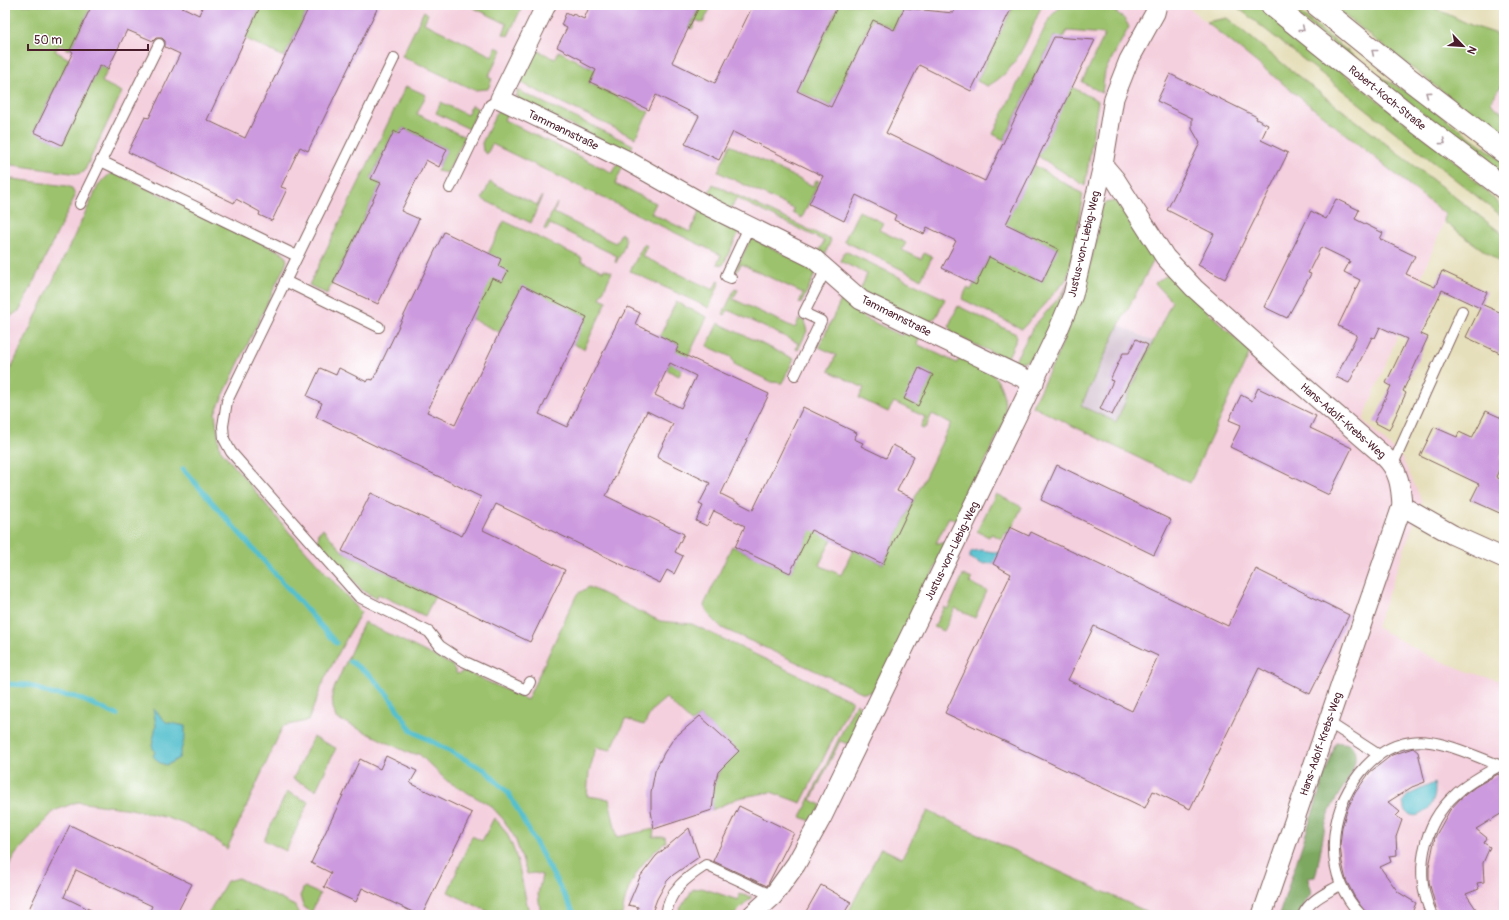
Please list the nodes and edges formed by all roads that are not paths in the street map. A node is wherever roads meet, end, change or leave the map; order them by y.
1 (546, 5) edge
2 (1272, 5) edge
3 (1317, 5) edge
4 (1158, 8) edge
5 (159, 44) dead end
6 (394, 58) dead end
7 (500, 99) junction
8 (1504, 152) edge
9 (101, 161) junction
10 (1103, 165) junction
11 (450, 188) dead end
12 (1504, 188) edge
13 (80, 204) dead end
14 (749, 227) junction
15 (297, 256) junction
16 (826, 269) junction
17 (731, 278) dead end
18 (285, 281) junction
19 (1462, 311) dead end
20 (379, 327) dead end
21 (795, 375) dead end
22 (1034, 383) junction
23 (1393, 464) junction
24 (1402, 506) junction
25 (1504, 558) edge
26 (530, 682) dead end
27 (1328, 722) junction
28 (1379, 755) junction
29 (1502, 766) edge
30 (1340, 885) junction
31 (773, 896) junction
32 (666, 915) edge
33 (752, 915) edge
34 (1262, 915) edge
35 (1303, 915) edge
36 (1361, 915) edge
37 (1432, 915) edge

1 - 7 street
2 -> 12 street, Robert-Koch-Straße
8 -> 3 street
4 - 10 street
5 - 9 lane
6 - 15 lane
7 - 11 lane
7 - 14 street, Tammannstraße
9 - 13 lane
9 - 15 lane
10 - 22 street, Justus-von-Liebig-Weg
10 - 23 street, Hans-Adolf-Krebs-Weg
14 - 16 street, Tammannstraße
14 - 17 lane
15 - 18 lane
16 - 21 lane
16 - 22 street, Tammannstraße
18 - 20 lane
18 - 26 lane
19 - 23 lane
22 - 31 street, Justus-von-Liebig-Weg
23 - 24 street, Hans-Adolf-Krebs-Weg
24 - 25 street
24 - 27 street, Hans-Adolf-Krebs-Weg
27 - 28 lane
27 - 34 street, Hans-Adolf-Krebs-Weg
28 - 29 lane
28 - 30 lane
29 - 37 lane
30 - 35 lane
30 - 36 lane
31 - 32 lane
31 - 33 street, Justus-von-Liebig-Weg

